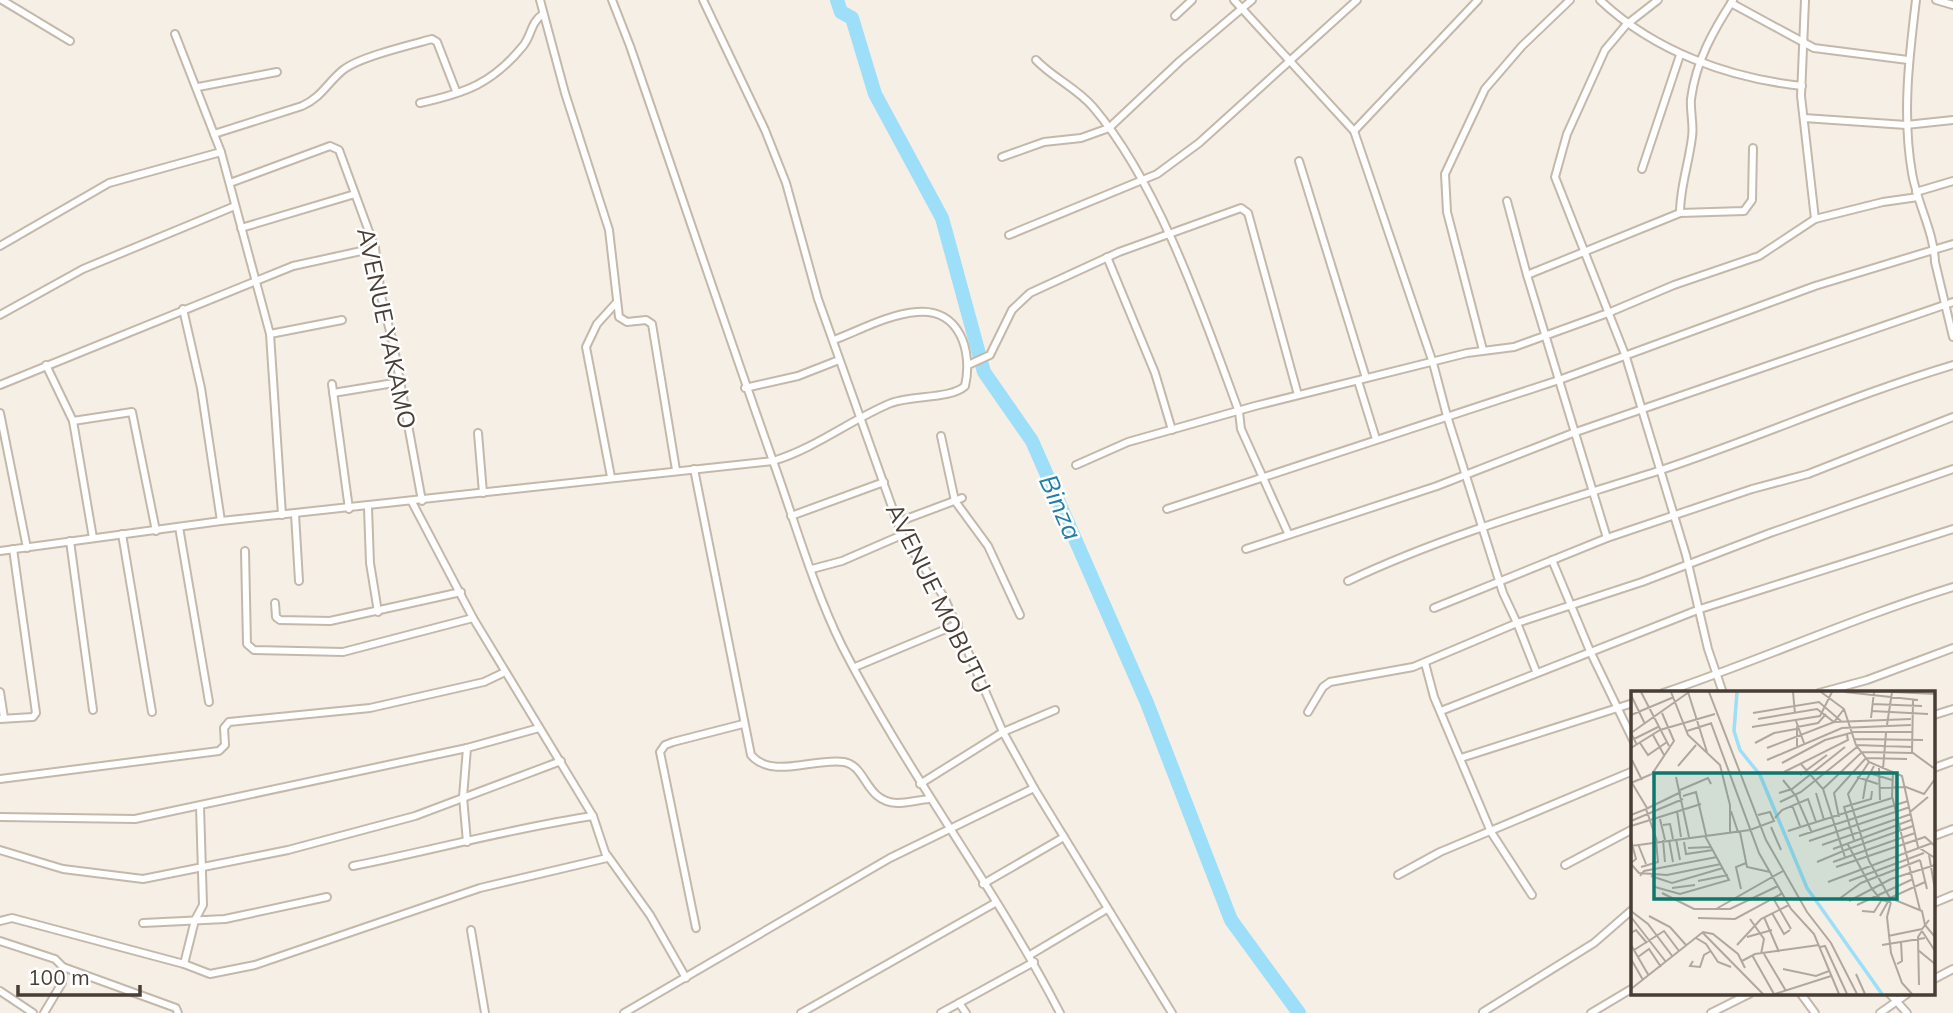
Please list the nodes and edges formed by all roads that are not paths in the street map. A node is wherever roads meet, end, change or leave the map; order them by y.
1 (2, 0) edge
2 (540, 0) edge
3 (612, 0) edge
4 (703, 0) edge
5 (1192, 0) edge
6 (1234, 0) edge
7 (1252, 0) edge
8 (1357, 0) edge
9 (1478, 0) edge
10 (1570, 0) edge
11 (1600, 0) edge
12 (1658, 0) edge
13 (1804, 0) edge
14 (1916, 0) edge
15 (1936, 0) edge
16 (1732, 2) edge
17 (1953, 5) edge
18 (1241, 8) junction
19 (542, 14) junction
20 (1175, 16) dead end
21 (1626, 25) junction
22 (175, 34) dead end
23 (70, 41) dead end
24 (1804, 44) junction
25 (1680, 55) junction
26 (1289, 59) junction
27 (1036, 60) dead end
28 (1908, 60) junction
29 (1700, 62) junction
30 (277, 72) dead end
31 (1801, 86) junction
32 (198, 87) junction
33 (456, 91) junction
34 (420, 103) dead end
35 (1804, 118) junction
36 (1953, 120) edge
37 (1906, 125) junction
38 (1109, 128) junction
39 (1354, 131) junction
40 (214, 134) junction
41 (1753, 148) dead end
42 (221, 152) junction
43 (1002, 156) dead end
44 (1299, 161) dead end
45 (1642, 169) dead end
46 (1141, 181) junction
47 (1953, 181) edge
48 (230, 183) junction
49 (355, 194) junction
50 (1917, 195) junction
51 (1507, 201) dead end
52 (235, 206) junction
53 (1680, 213) junction
54 (1815, 219) junction
55 (241, 228) junction
56 (1010, 235) dead end
57 (1169, 237) junction
58 (1953, 244) edge
59 (0, 246) edge
60 (375, 248) junction
61 (1935, 249) junction
62 (1586, 251) junction
63 (1107, 257) junction
64 (1527, 275) junction
65 (257, 280) junction
66 (616, 303) junction
67 (1950, 303) edge
68 (183, 309) junction
69 (1608, 313) junction
70 (0, 315) edge
71 (342, 320) dead end
72 (270, 334) junction
73 (1545, 337) junction
74 (1953, 337) edge
75 (834, 340) junction
76 (1483, 350) junction
77 (1626, 357) junction
78 (839, 360) junction
79 (1433, 363) junction
80 (971, 364) junction
81 (46, 365) junction
82 (1953, 365) edge
83 (1362, 380) junction
84 (1559, 380) junction
85 (400, 382) junction
86 (332, 384) dead end
87 (0, 385) edge
88 (745, 388) junction
89 (334, 393) junction
90 (1298, 395) junction
91 (1642, 409) junction
92 (1239, 412) junction
93 (0, 413) edge
94 (1447, 416) junction
95 (1953, 417) edge
96 (861, 419) junction
97 (74, 421) junction
98 (1172, 430) junction
99 (478, 433) dead end
100 (1573, 433) junction
101 (941, 436) dead end
102 (1376, 439) junction
103 (773, 461) junction
104 (1076, 465) dead end
105 (694, 468) junction
106 (1953, 469) edge
107 (676, 470) junction
108 (1659, 470) junction
109 (1465, 475) junction
110 (611, 477) junction
111 (1264, 478) junction
112 (884, 482) junction
113 (1592, 491) junction
114 (483, 493) junction
115 (959, 499) junction
116 (422, 501) junction
117 (412, 502) junction
118 (368, 508) junction
119 (349, 509) junction
120 (1167, 509) dead end
121 (295, 514) junction
122 (282, 515) junction
123 (791, 516) junction
124 (1674, 518) junction
125 (221, 522) junction
126 (898, 522) junction
127 (179, 527) junction
128 (1953, 529) edge
129 (1483, 530) junction
130 (156, 531) junction
131 (1287, 533) junction
132 (122, 534) junction
133 (902, 536) junction
134 (93, 538) junction
135 (1607, 538) junction
136 (70, 541) junction
137 (27, 548) junction
138 (13, 549) junction
139 (1246, 549) dead end
140 (0, 551) edge
141 (245, 551) dead end
142 (1552, 560) junction
143 (1688, 565) junction
144 (811, 569) junction
145 (299, 581) dead end
146 (1348, 581) dead end
147 (1500, 581) junction
148 (1953, 587) edge
149 (461, 592) junction
150 (275, 603) dead end
151 (1571, 607) junction
152 (1434, 608) dead end
153 (1700, 609) junction
154 (378, 612) junction
155 (1020, 615) dead end
156 (473, 618) junction
157 (1517, 623) junction
158 (958, 624) junction
159 (1953, 648) edge
160 (1590, 651) junction
161 (1425, 663) junction
162 (855, 667) junction
163 (1536, 671) junction
164 (505, 672) junction
165 (1716, 675) junction
166 (0, 691) edge
167 (1669, 691) edge
168 (1722, 691) edge
169 (1826, 691) edge
170 (209, 702) dead end
171 (1631, 704) edge
172 (1618, 708) junction
173 (1953, 709) edge
174 (93, 710) dead end
175 (1055, 710) dead end
176 (1441, 711) junction
177 (152, 712) dead end
178 (1308, 712) dead end
179 (1936, 714) edge
180 (2, 719) edge
181 (743, 724) junction
182 (539, 727) junction
183 (1003, 732) junction
184 (1631, 736) edge
185 (467, 748) junction
186 (1461, 758) junction
187 (561, 761) junction
188 (1953, 761) edge
189 (1936, 767) edge
190 (1631, 772) edge
191 (0, 779) edge
192 (920, 784) junction
193 (1034, 788) junction
194 (463, 797) junction
195 (929, 799) junction
196 (200, 806) junction
197 (593, 816) junction
198 (0, 817) edge
199 (1953, 829) edge
200 (948, 830) junction
201 (1631, 830) edge
202 (1491, 832) junction
203 (1936, 835) edge
204 (1064, 837) junction
205 (467, 842) junction
206 (0, 850) edge
207 (607, 855) junction
208 (204, 865) junction
209 (1565, 865) dead end
210 (353, 866) dead end
211 (1398, 875) dead end
212 (983, 884) junction
213 (1532, 895) dead end
214 (1953, 895) edge
215 (327, 897) dead end
216 (1936, 902) edge
217 (995, 903) junction
218 (1107, 909) junction
219 (1631, 911) edge
220 (0, 920) edge
221 (195, 920) junction
222 (143, 923) dead end
223 (695, 928) dead end
224 (471, 930) dead end
225 (0, 941) edge
226 (1032, 958) junction
227 (184, 964) junction
228 (63, 967) junction
229 (1953, 968) edge
230 (686, 978) junction
231 (1936, 978) edge
232 (1631, 989) edge
233 (0, 991) edge
234 (1745, 996) edge
235 (1802, 996) edge
236 (1892, 996) edge
237 (1904, 996) edge
238 (1896, 1000) junction
239 (959, 1003) junction
240 (1483, 1012) edge
241 (33, 1013) edge
242 (44, 1013) edge
243 (178, 1013) edge
244 (485, 1013) edge
245 (624, 1013) edge
246 (801, 1013) edge
247 (941, 1013) edge
248 (966, 1013) edge
249 (1060, 1013) edge
250 (1172, 1013) edge
251 (1591, 1013) edge
252 (1711, 1013) edge
253 (1815, 1013) edge
254 (1880, 1013) edge
255 (1907, 1013) edge

1 - 23 street
2 - 19 street
3 - 88 street
4 - 75 street, AVENUE MOBUTU
5 - 20 street
6 - 18 street
7 - 18 street
8 - 26 street
9 - 39 street
10 - 76 street
11 - 21 street
12 - 21 street
13 - 24 street
14 - 28 street
15 - 17 street
16 - 24 street
16 - 29 street
18 - 26 street
18 - 38 street
19 - 33 street
19 - 66 street
21 - 25 street
21 - 62 street
22 - 32 street
24 - 28 street
24 - 31 street
25 - 29 street
25 - 45 street
26 - 39 street
26 - 46 street
27 - 38 street
28 - 37 street
29 - 31 street
29 - 53 street
30 - 32 street
31 - 35 street
32 - 40 street
33 - 34 street
33 - 40 street
35 - 37 street
35 - 54 street
36 - 37 street
37 - 50 street
38 - 43 street
38 - 46 street
39 - 79 street
40 - 42 street
41 - 53 street
42 - 48 street
42 - 59 street
44 - 83 street
46 - 56 street
46 - 57 street
47 - 50 street
48 - 49 street, AVENUE YAKAMO
48 - 52 street
49 - 55 street
49 - 60 street, AVENUE YAKAMO
50 - 54 street
50 - 61 street
51 - 64 street
52 - 55 street
52 - 70 street
53 - 62 street
54 - 69 street
55 - 65 street
57 - 63 street
57 - 90 street
57 - 92 street
58 - 61 street
60 - 65 street
60 - 85 street, AVENUE YAKAMO
61 - 67 street
61 - 77 street
62 - 64 street
62 - 69 street
63 - 80 street
63 - 98 street
64 - 73 street
65 - 68 street
65 - 72 street
66 - 107 street
66 - 110 street
67 - 74 street
67 - 91 street
68 - 81 street
68 - 125 street
69 - 73 street
69 - 77 street
71 - 72 street
72 - 122 street
73 - 76 street
73 - 84 street
75 - 78 street, AVENUE MOBUTU
75 - 80 street
76 - 79 street
77 - 84 street
77 - 91 street
78 - 88 street
78 - 96 street, AVENUE MOBUTU
79 - 83 street
79 - 94 street
80 - 96 street
81 - 87 street
81 - 97 street
82 - 108 street
83 - 90 street
83 - 102 street
84 - 94 street
84 - 100 street
85 - 89 street
85 - 116 street, AVENUE YAKAMO
86 - 89 street
88 - 103 street
89 - 119 street
90 - 92 street
91 - 100 street
91 - 108 street
92 - 98 street
92 - 111 street
93 - 137 street
94 - 102 street
94 - 109 street
95 - 124 street
96 - 103 street
96 - 112 street, AVENUE MOBUTU
97 - 130 street
97 - 134 street
98 - 104 street
99 - 114 street
100 - 109 street
100 - 113 street
101 - 115 street
102 - 111 street
103 - 105 street
103 - 123 street
105 - 107 street
105 - 181 street
106 - 143 street
107 - 110 street
108 - 113 street
108 - 124 street
109 - 129 street
109 - 131 street
110 - 114 street
111 - 120 street
111 - 131 street
112 - 123 street
112 - 126 street, AVENUE MOBUTU
113 - 129 street
113 - 135 street
114 - 116 street
115 - 126 street
115 - 155 street
116 - 117 street
117 - 118 street
117 - 149 street
118 - 119 street
118 - 154 street
119 - 121 street
121 - 122 street
121 - 145 street
122 - 125 street
123 - 144 street
124 - 135 street
124 - 143 street
125 - 127 street
126 - 133 street, AVENUE MOBUTU
127 - 130 street
127 - 170 street
128 - 153 street
129 - 146 street
129 - 147 street
130 - 132 street
131 - 139 street
132 - 134 street
132 - 177 street
133 - 144 street
133 - 158 street, AVENUE MOBUTU
134 - 136 street
135 - 142 street
136 - 137 street
136 - 174 street
137 - 138 street
138 - 140 street
138 - 180 street
141 - 156 street
142 - 147 street
142 - 151 street
143 - 151 street
143 - 153 street
144 - 162 street
147 - 152 street
147 - 157 street
148 - 165 street
149 - 154 street
149 - 156 street
150 - 154 street
151 - 157 street
151 - 160 street
153 - 160 street
153 - 165 street
156 - 164 street
157 - 161 street
157 - 163 street
158 - 162 street
158 - 183 street, AVENUE MOBUTU
159 - 169 street
160 - 163 street
160 - 172 street
161 - 176 street
161 - 178 street
162 - 192 street
163 - 176 street
164 - 182 street
164 - 191 street
165 - 167 street
165 - 168 street
166 - 180 street
171 - 172 street
172 - 184 street
172 - 186 street
173 - 179 street
175 - 183 street
176 - 186 street
181 - 195 street
181 - 223 street
182 - 185 street
182 - 187 street
183 - 192 street
183 - 193 street, AVENUE MOBUTU
185 - 194 street
185 - 196 street
186 - 202 street
187 - 194 street
187 - 197 street
188 - 189 street
190 - 202 street
192 - 195 street
193 - 200 street
193 - 204 street, AVENUE MOBUTU
194 - 205 street
194 - 208 street
195 - 200 street
196 - 198 street
196 - 208 street
197 - 205 street
197 - 207 street
199 - 203 street
200 - 212 street
200 - 230 street
201 - 209 street
202 - 211 street
202 - 213 street
204 - 212 street
204 - 218 street, AVENUE MOBUTU
205 - 210 street
206 - 208 street
207 - 227 street
207 - 230 street
208 - 221 street
212 - 217 street
214 - 216 street
215 - 221 street
217 - 226 street
217 - 246 street
218 - 226 street
218 - 250 street, AVENUE MOBUTU
219 - 240 street
220 - 227 street
221 - 222 street
221 - 227 street
224 - 244 street
225 - 228 street
226 - 239 street
226 - 249 street
228 - 242 street
228 - 243 street
229 - 231 street
230 - 245 street
232 - 251 street
233 - 241 street
234 - 252 street
235 - 253 street
236 - 238 street
237 - 238 street
238 - 254 street
238 - 255 street
239 - 247 street
239 - 248 street

